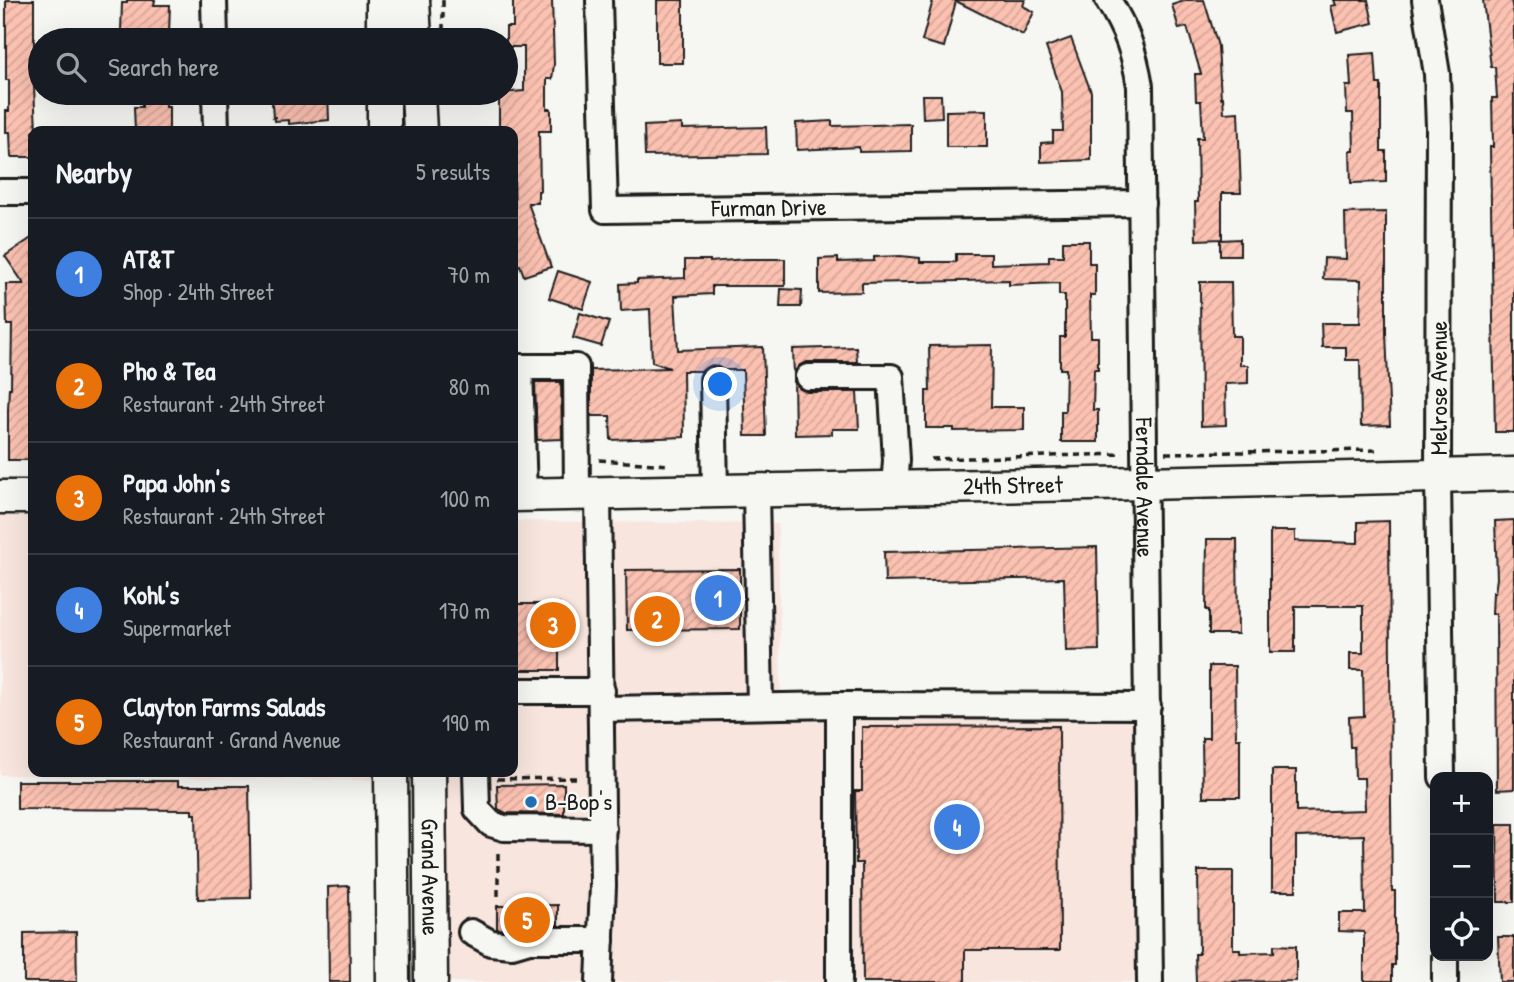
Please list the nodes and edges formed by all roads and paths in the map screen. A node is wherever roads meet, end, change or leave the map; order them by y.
1 (214, 0) edge
2 (383, 0) edge
3 (413, 0) edge
4 (443, 0) edge
5 (599, 0) edge
6 (1108, 0) edge
7 (1424, 0) edge
8 (215, 28) edge
9 (383, 28) edge
10 (414, 28) edge
11 (443, 28) edge
12 (215, 105) edge
13 (384, 105) edge
14 (419, 105) edge
15 (216, 126) edge
16 (384, 126) edge
17 (420, 126) edge
18 (0, 192) edge
19 (28, 192) edge
20 (1142, 203) junction
21 (808, 377) dead end
22 (713, 380) dead end
23 (1389, 449) dead end
24 (578, 458) junction
25 (674, 465) dead end
26 (1145, 468) junction
27 (895, 474) junction
28 (1514, 474) edge
29 (1438, 476) junction
30 (756, 491) junction
31 (715, 492) junction
32 (588, 494) junction
33 (518, 495) edge
34 (0, 498) edge
35 (28, 498) edge
36 (518, 692) edge
37 (602, 700) junction
38 (839, 705) junction
39 (760, 706) junction
40 (1148, 706) junction
41 (1443, 772) edge
42 (391, 777) edge
43 (429, 777) edge
44 (476, 777) edge
45 (518, 777) edge
46 (576, 778) dead end
47 (493, 824) junction
48 (603, 829) junction
49 (498, 896) dead end
50 (471, 932) dead end
51 (601, 940) junction
52 (1445, 961) edge
53 (393, 982) edge
54 (431, 982) edge
55 (599, 982) edge
56 (839, 982) edge
57 (1150, 982) edge
58 (1445, 982) edge

1 - 8 street
2 - 9 main road
3 - 10 main road
4 - 11 path
5 - 20 street, Furman Drive
6 - 20 street, Ferndale Avenue
7 - 29 street, Melrose Avenue
12 - 15 street
13 - 16 main road
14 - 17 main road
18 - 19 street
20 - 26 street, Ferndale Avenue
21 - 27 street
22 - 31 street
23 - 26 path
24 - 25 path
24 - 32 street
24 - 33 street
26 - 27 main road, 24th Street
26 - 27 path
26 - 29 main road, 24th Street
26 - 40 street, Ferndale Avenue
27 - 30 main road, 24th Street
28 - 29 main road, 24th Street
29 - 41 street, Melrose Avenue
30 - 31 main road, 24th Street
30 - 39 street
31 - 32 main road, 24th Street
32 - 33 main road, 24th Street
32 - 37 street
34 - 35 main road
36 - 37 street
37 - 39 street
37 - 48 street
38 - 39 street
38 - 40 street
38 - 56 street
40 - 57 street, Ferndale Avenue
42 - 53 main road, Grand Avenue
43 - 54 main road, Grand Avenue
44 - 47 street
45 - 46 path
47 - 48 street
47 - 49 path
48 - 51 street
50 - 51 street
51 - 55 street
52 - 58 street

